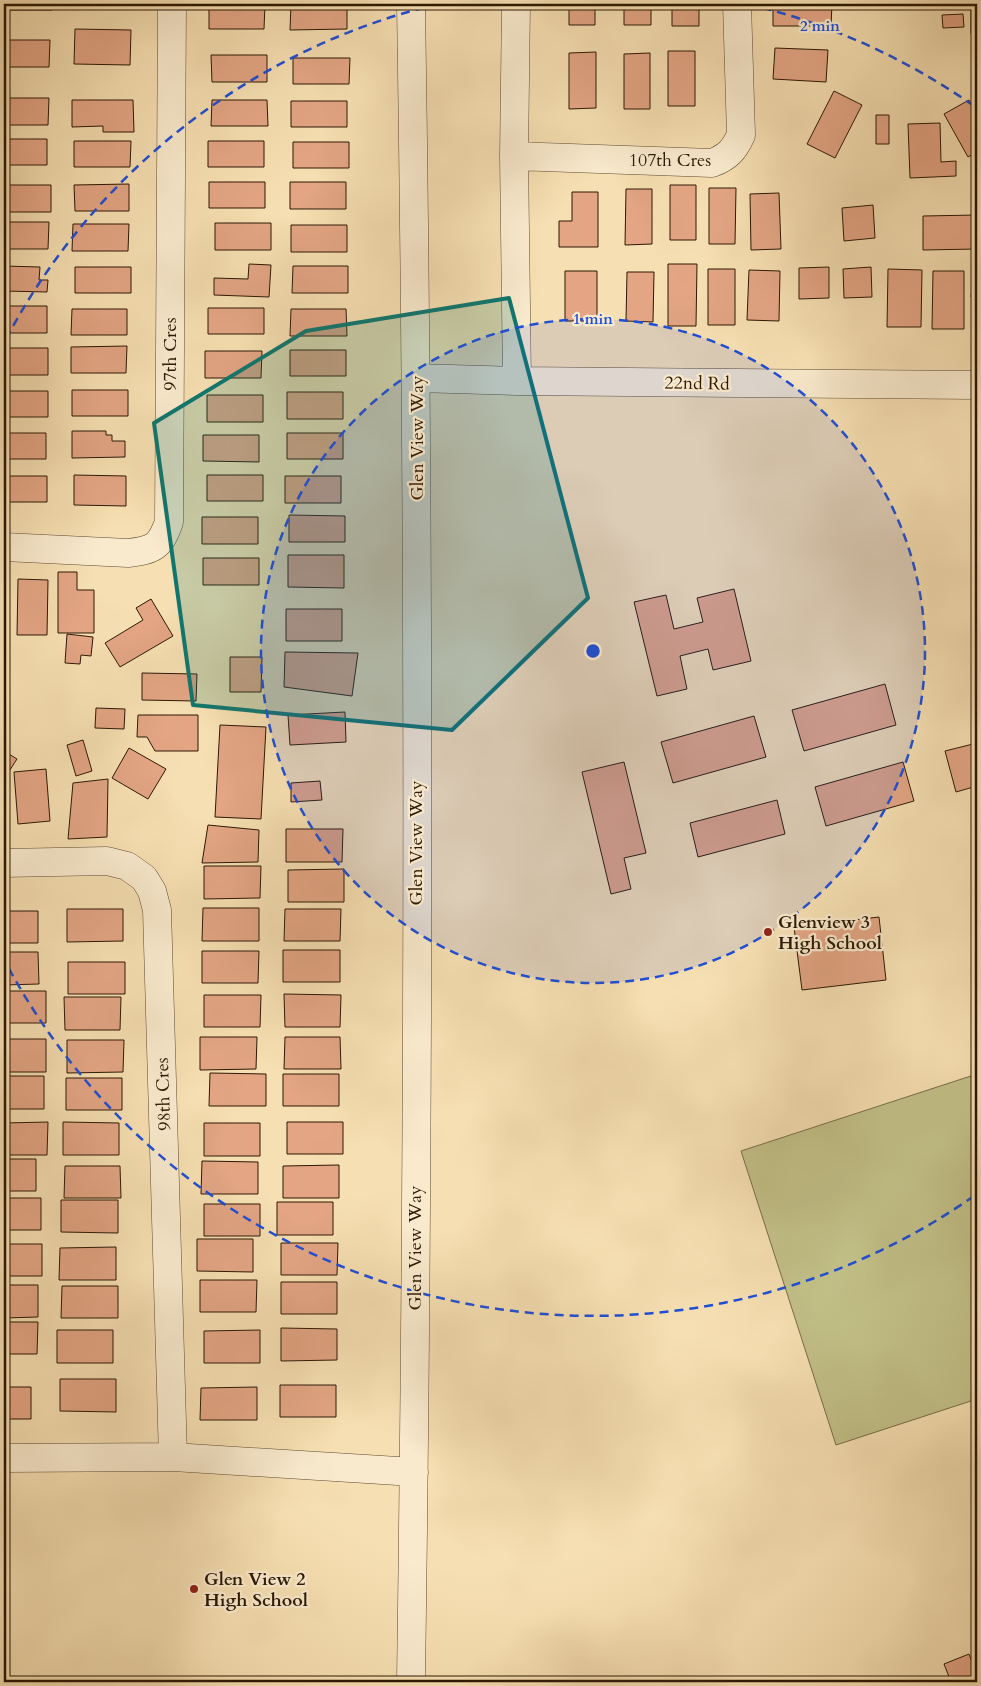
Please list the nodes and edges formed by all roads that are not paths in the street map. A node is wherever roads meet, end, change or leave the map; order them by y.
1 (172, 4) edge
2 (411, 4) edge
3 (516, 4) edge
4 (737, 4) edge
5 (514, 156) junction
6 (417, 378) junction
7 (517, 381) junction
8 (977, 385) edge
9 (4, 547) edge
10 (4, 863) edge
11 (4, 1458) edge
12 (173, 1458) junction
13 (414, 1472) junction
14 (411, 1682) edge

1 - 9 street, 97th Cres
2 - 6 street, Glen View Way
3 - 5 street
4 - 5 street, 107th Cres
5 - 7 street
6 - 7 street, 22nd Rd
6 - 13 street, Glen View Way
7 - 8 street, 22nd Rd
10 - 12 street, 98th Cres
11 - 12 street
12 - 13 street
13 - 14 street, Glen View Way

